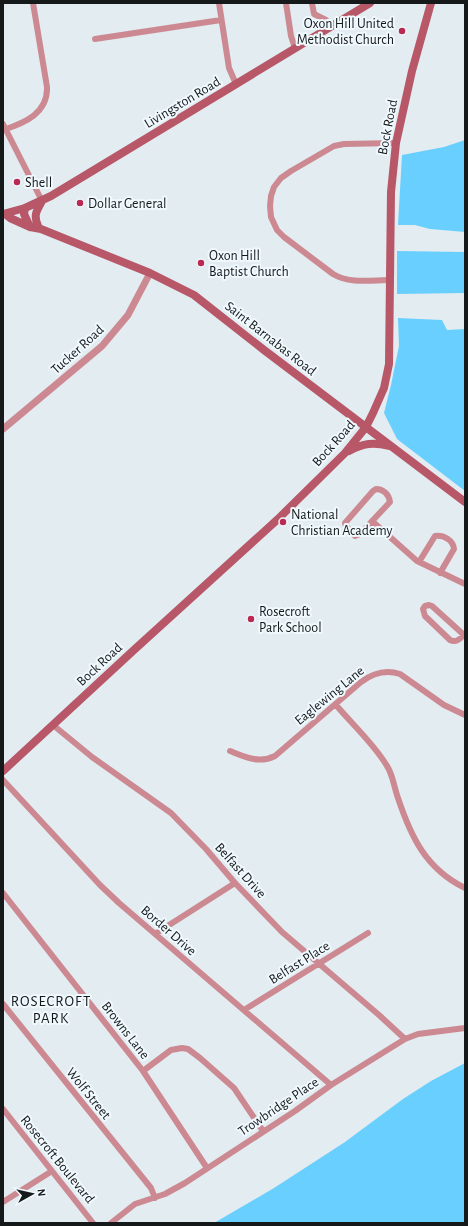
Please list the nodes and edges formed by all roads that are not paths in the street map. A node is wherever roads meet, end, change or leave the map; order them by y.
1 (33, 3) edge
2 (219, 3) edge
3 (286, 3) edge
4 (312, 3) edge
5 (370, 3) edge
6 (432, 3) edge
7 (221, 20) junction
8 (331, 27) junction
9 (95, 38) dead end
10 (295, 48) junction
11 (236, 84) junction
12 (4, 128) edge
13 (396, 143) junction
14 (42, 201) junction
15 (25, 208) junction
16 (4, 214) edge
17 (36, 227) junction
18 (150, 273) junction
19 (390, 280) junction
20 (366, 427) junction
21 (3, 428) edge
22 (392, 447) junction
23 (345, 453) junction
24 (465, 502) edge
25 (372, 521) junction
26 (419, 562) junction
27 (440, 573) junction
28 (465, 584) edge
29 (464, 634) edge
30 (336, 705) junction
31 (465, 715) edge
32 (53, 725) junction
33 (230, 751) dead end
34 (3, 771) edge
35 (3, 780) edge
36 (235, 883) junction
37 (465, 888) edge
38 (3, 893) edge
39 (368, 933) dead end
40 (155, 934) junction
41 (319, 964) junction
42 (3, 1004) edge
43 (244, 1010) junction
44 (465, 1028) edge
45 (405, 1039) junction
46 (143, 1071) junction
47 (331, 1085) junction
48 (3, 1110) edge
49 (263, 1131) junction
50 (207, 1168) junction
51 (52, 1171) junction
52 (155, 1198) junction
53 (3, 1202) edge
54 (93, 1223) edge
55 (111, 1223) edge

1 - 12 street
2 - 7 street
3 - 10 street
4 - 8 street
5 - 8 main road, Livingston Road
6 - 13 main road, Bock Road
7 - 9 street
7 - 11 street
8 - 10 main road, Livingston Road
10 - 11 main road, Livingston Road
11 - 14 main road, Livingston Road
12 - 14 street
13 - 19 main road, Bock Road
13 - 19 street
14 - 15 main road, Livingston Road
14 - 17 main road
15 - 16 main road, Livingston Road
15 - 17 main road
16 - 17 main road, Saint Barnabas Road
17 - 18 main road, Saint Barnabas Road
18 - 20 main road, Saint Barnabas Road
18 - 21 street, Tucker Road
19 - 20 main road, Bock Road
20 - 22 main road, Saint Barnabas Road
20 - 23 main road, Bock Road
22 - 23 main road
22 - 24 main road, Saint Barnabas Road
23 - 32 main road, Bock Road
25 - 25 street
25 - 26 street
26 - 27 street
26 - 27 street
27 - 28 street
29 - 29 street
30 - 31 street, Eaglewing Lane
30 - 33 street, Eaglewing Lane
30 - 37 street
32 - 34 main road, Bock Road
32 - 36 street, Belfast Drive
35 - 40 street, Border Drive
36 - 40 street
36 - 41 street, Belfast Drive
38 - 46 street, Browns Lane
39 - 41 street, Belfast Place
40 - 43 street, Border Drive
41 - 43 street, Belfast Place
41 - 45 street, Belfast Drive
42 - 52 street, Wolf Street
43 - 47 street, Border Drive
44 - 45 street, Trowbridge Place
45 - 47 street, Trowbridge Place
46 - 49 street
46 - 50 street, Browns Lane
47 - 49 street, Trowbridge Place
48 - 51 street, Rosecroft Boulevard
49 - 50 street, Trowbridge Place
50 - 52 street, Trowbridge Place
51 - 53 street
51 - 54 street, Rosecroft Boulevard
52 - 55 street, Trowbridge Place

